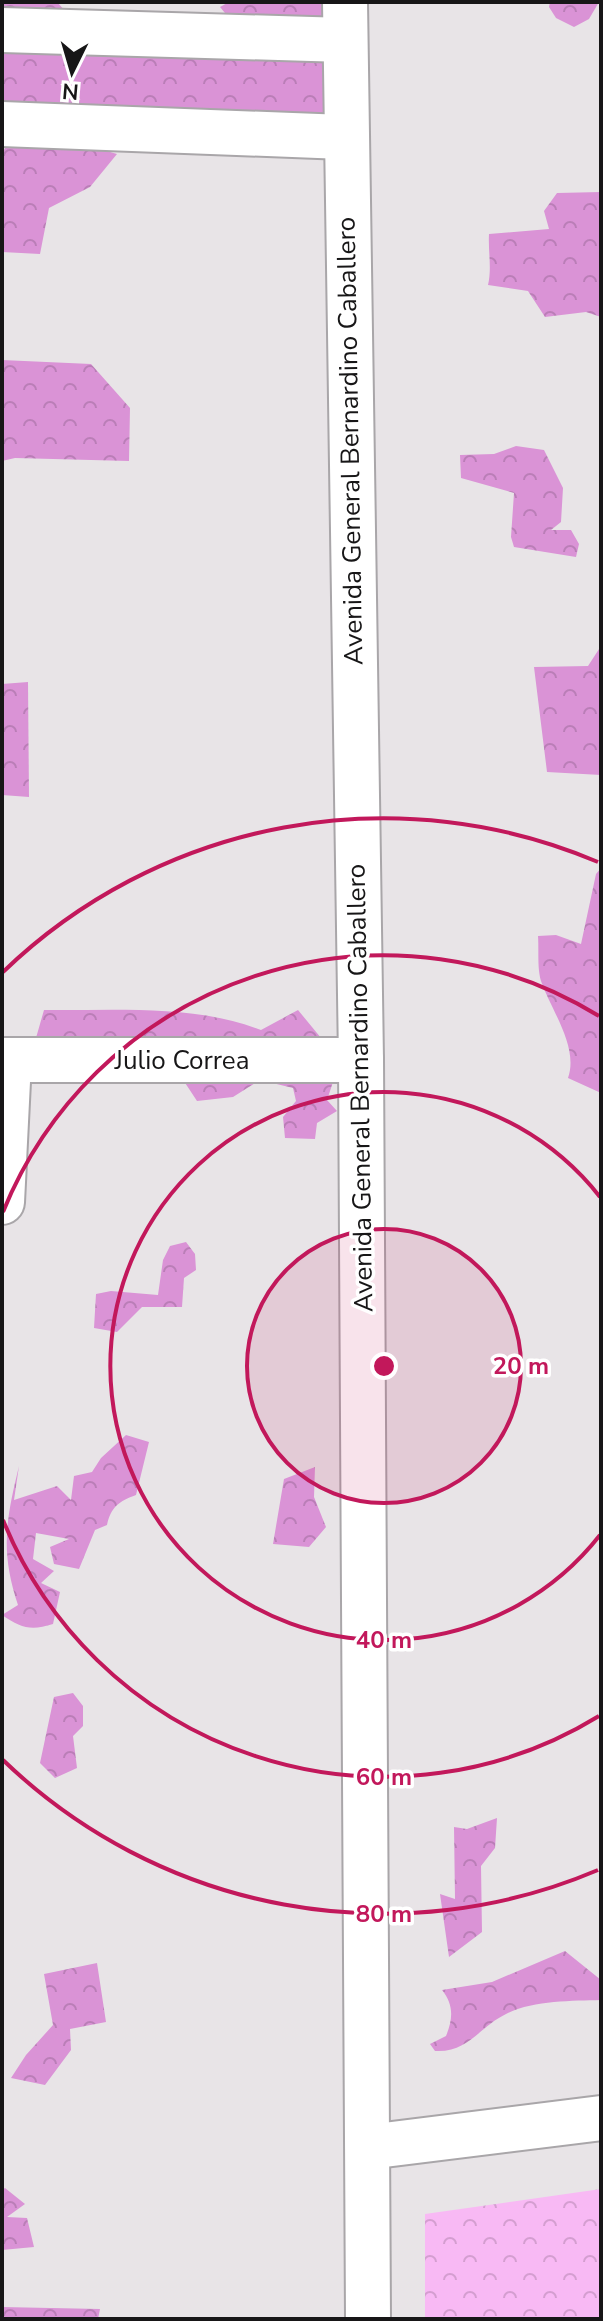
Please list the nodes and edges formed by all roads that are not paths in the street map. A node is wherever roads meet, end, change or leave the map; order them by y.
1 (345, 21) edge
2 (2, 30) edge
3 (2, 124) edge
4 (344, 137) junction
5 (6, 1060) edge
6 (361, 1060) junction
7 (2, 1202) edge
8 (601, 2118) edge
9 (368, 2147) junction
10 (368, 2319) edge

1 - 2 main road
1 - 4 main road, Avenida General Bernardino Caballero
3 - 4 main road
4 - 6 main road, Avenida General Bernardino Caballero
5 - 6 main road, Julio Correa
5 - 7 main road
6 - 9 main road, Avenida General Bernardino Caballero
8 - 9 main road
9 - 10 main road, Avenida General Bernardino Caballero

